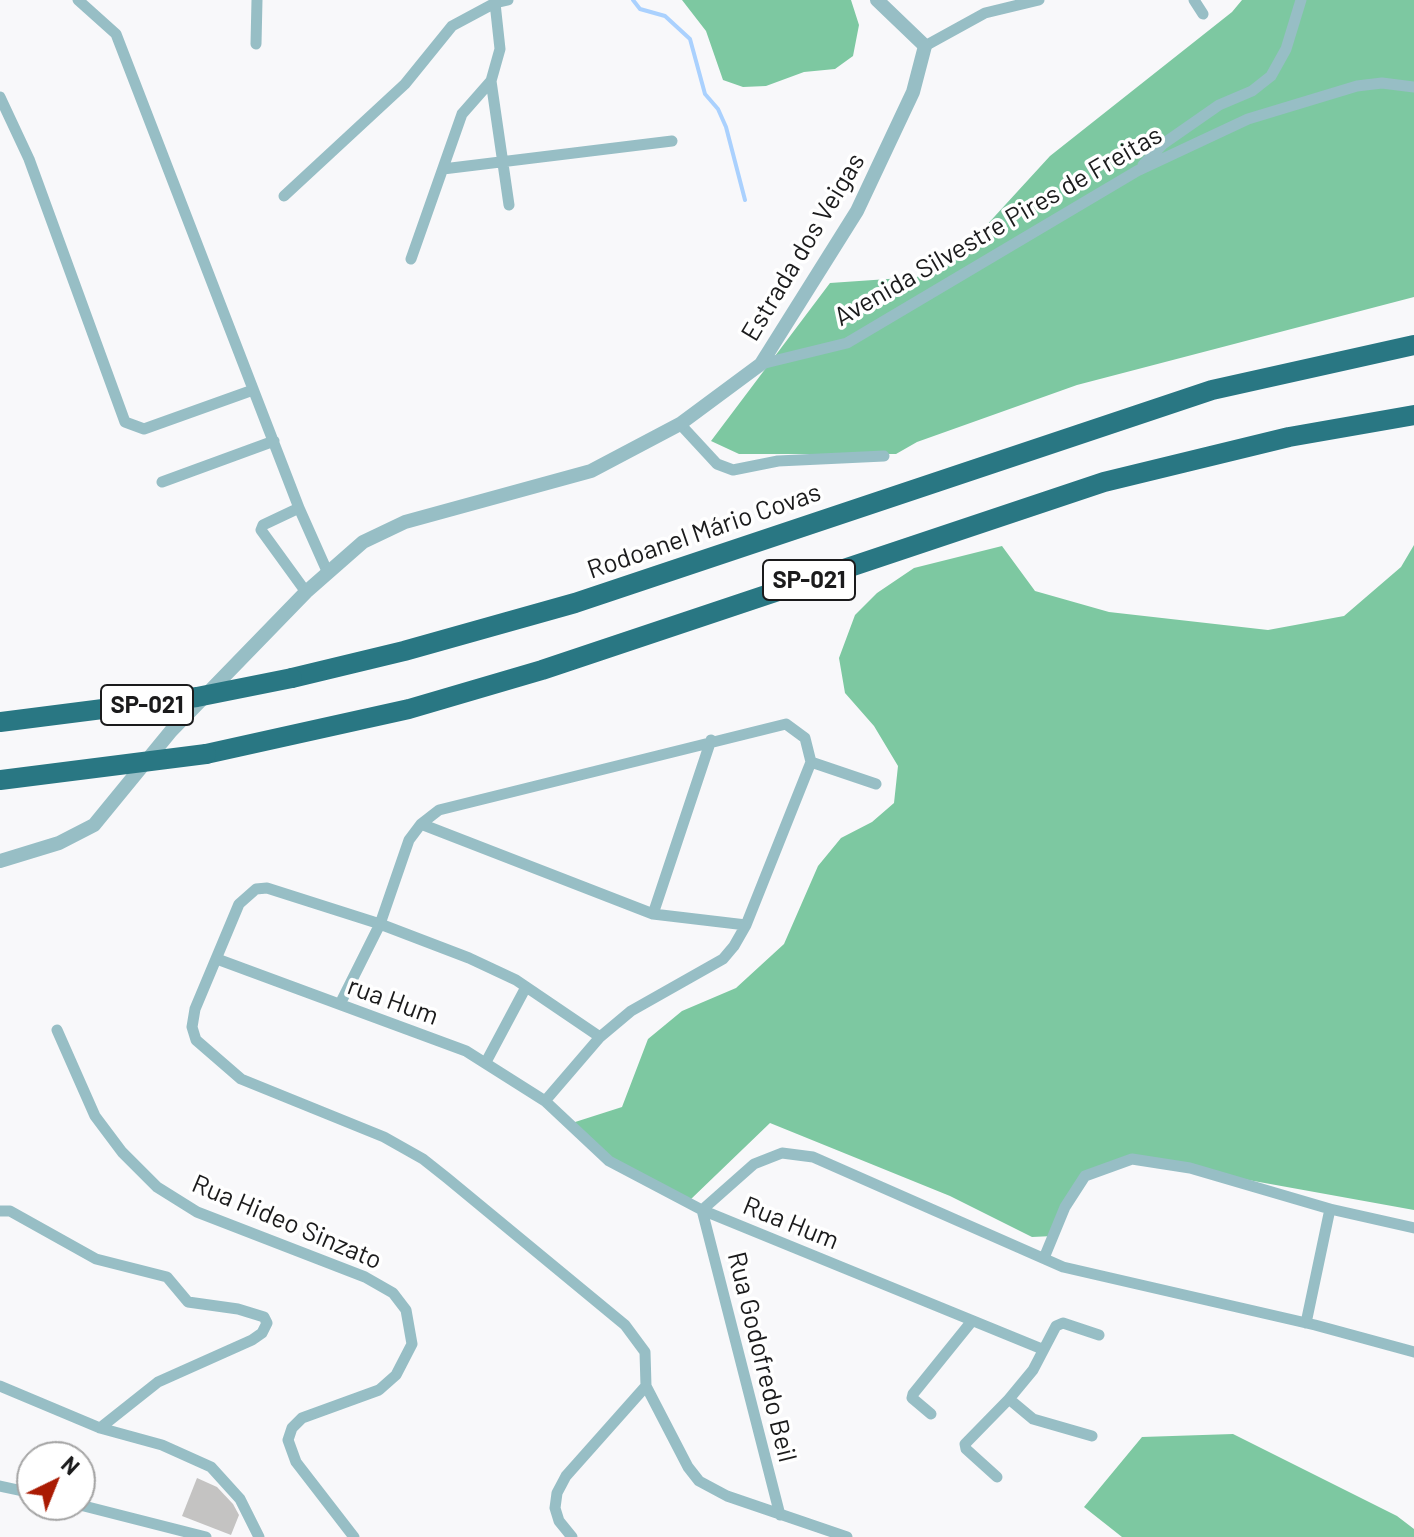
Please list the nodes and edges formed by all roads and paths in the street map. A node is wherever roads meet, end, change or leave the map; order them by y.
1 (78, 0) edge
2 (508, 0) edge
3 (877, 0) edge
4 (1039, 0) edge
5 (1194, 0) edge
6 (1301, 0) edge
7 (255, 1) edge
8 (495, 3) junction
9 (1203, 14) dead end
10 (256, 44) dead end
11 (925, 46) junction
12 (491, 81) junction
13 (1414, 87) edge
14 (0, 97) edge
15 (672, 141) dead end
16 (503, 162) junction
17 (443, 169) junction
18 (1137, 171) junction
19 (284, 196) dead end
20 (509, 205) dead end
21 (411, 259) dead end
22 (1414, 345) edge
23 (761, 364) junction
24 (253, 390) junction
25 (1414, 415) edge
26 (680, 424) junction
27 (274, 441) junction
28 (884, 456) dead end
29 (162, 482) dead end
30 (299, 508) junction
31 (327, 571) junction
32 (306, 592) junction
33 (0, 722) edge
34 (711, 740) junction
35 (811, 762) junction
36 (0, 780) edge
37 (876, 784) dead end
38 (421, 824) junction
39 (0, 861) edge
40 (653, 914) junction
41 (380, 924) junction
42 (746, 925) junction
43 (217, 959) junction
44 (526, 987) junction
45 (340, 1004) junction
46 (57, 1030) dead end
47 (600, 1037) junction
48 (486, 1062) junction
49 (545, 1101) junction
50 (1330, 1209) junction
51 (702, 1210) junction
52 (0, 1211) edge
53 (1414, 1228) edge
54 (1044, 1258) junction
55 (972, 1321) junction
56 (1306, 1323) junction
57 (1099, 1335) dead end
58 (1042, 1349) junction
59 (1414, 1352) edge
60 (0, 1386) edge
61 (646, 1386) junction
62 (1009, 1399) junction
63 (931, 1414) dead end
64 (100, 1428) junction
65 (1092, 1436) dead end
66 (997, 1477) dead end
67 (96, 1509) edge
68 (780, 1515) junction
69 (206, 1537) edge
70 (259, 1537) edge
71 (354, 1537) edge
72 (572, 1537) edge
73 (847, 1537) edge

1 - 24 street
2 - 8 street
3 - 11 street
4 - 11 street
5 - 9 street
6 - 18 street
7 - 10 street
8 - 12 street
8 - 19 street
11 - 23 street, Estrada dos Veigas
12 - 16 street
12 - 17 street
13 - 18 street, Avenida Silvestre Pires de Freitas
14 - 24 street
15 - 16 street
16 - 17 street
16 - 20 street
17 - 21 street
18 - 23 street, Avenida Silvestre Pires de Freitas
22 - 33 highway, Rodoanel Mário Covas / SP-021, bridge
23 - 26 street, Avenida Silvestre Pires de Freitas
24 - 27 street
25 - 36 highway, SP-021, bridge
26 - 28 street
26 - 31 street, Avenida Silvestre Pires de Freitas
27 - 29 street
27 - 30 street
30 - 31 street
30 - 32 street
31 - 32 street, Avenida Silvestre Pires de Freitas
32 - 39 street, Avenida Silvestre Pires de Freitas
34 - 35 street
34 - 38 street
34 - 40 street
35 - 37 street
35 - 42 street
38 - 40 street
38 - 41 street
40 - 42 street
41 - 43 street
41 - 44 street
41 - 45 street
42 - 47 street
43 - 45 street, rua Hum
43 - 61 street
44 - 47 street
44 - 48 street
45 - 48 street, rua Hum
46 - 71 street, Rua Hideo Sinzato
47 - 49 street
48 - 49 street, rua Hum
49 - 51 street, Rua Hum
50 - 53 street
50 - 54 street
50 - 56 street
51 - 54 street
51 - 55 street, Rua Hum
51 - 68 street, Rua Godofredo Beil
52 - 64 street
54 - 56 street
55 - 58 street, Rua Hum
55 - 63 street
56 - 59 street
57 - 58 street
58 - 62 street
60 - 64 street
61 - 68 street
61 - 72 street
62 - 65 street
62 - 66 street
64 - 70 street
67 - 69 street
68 - 73 street

